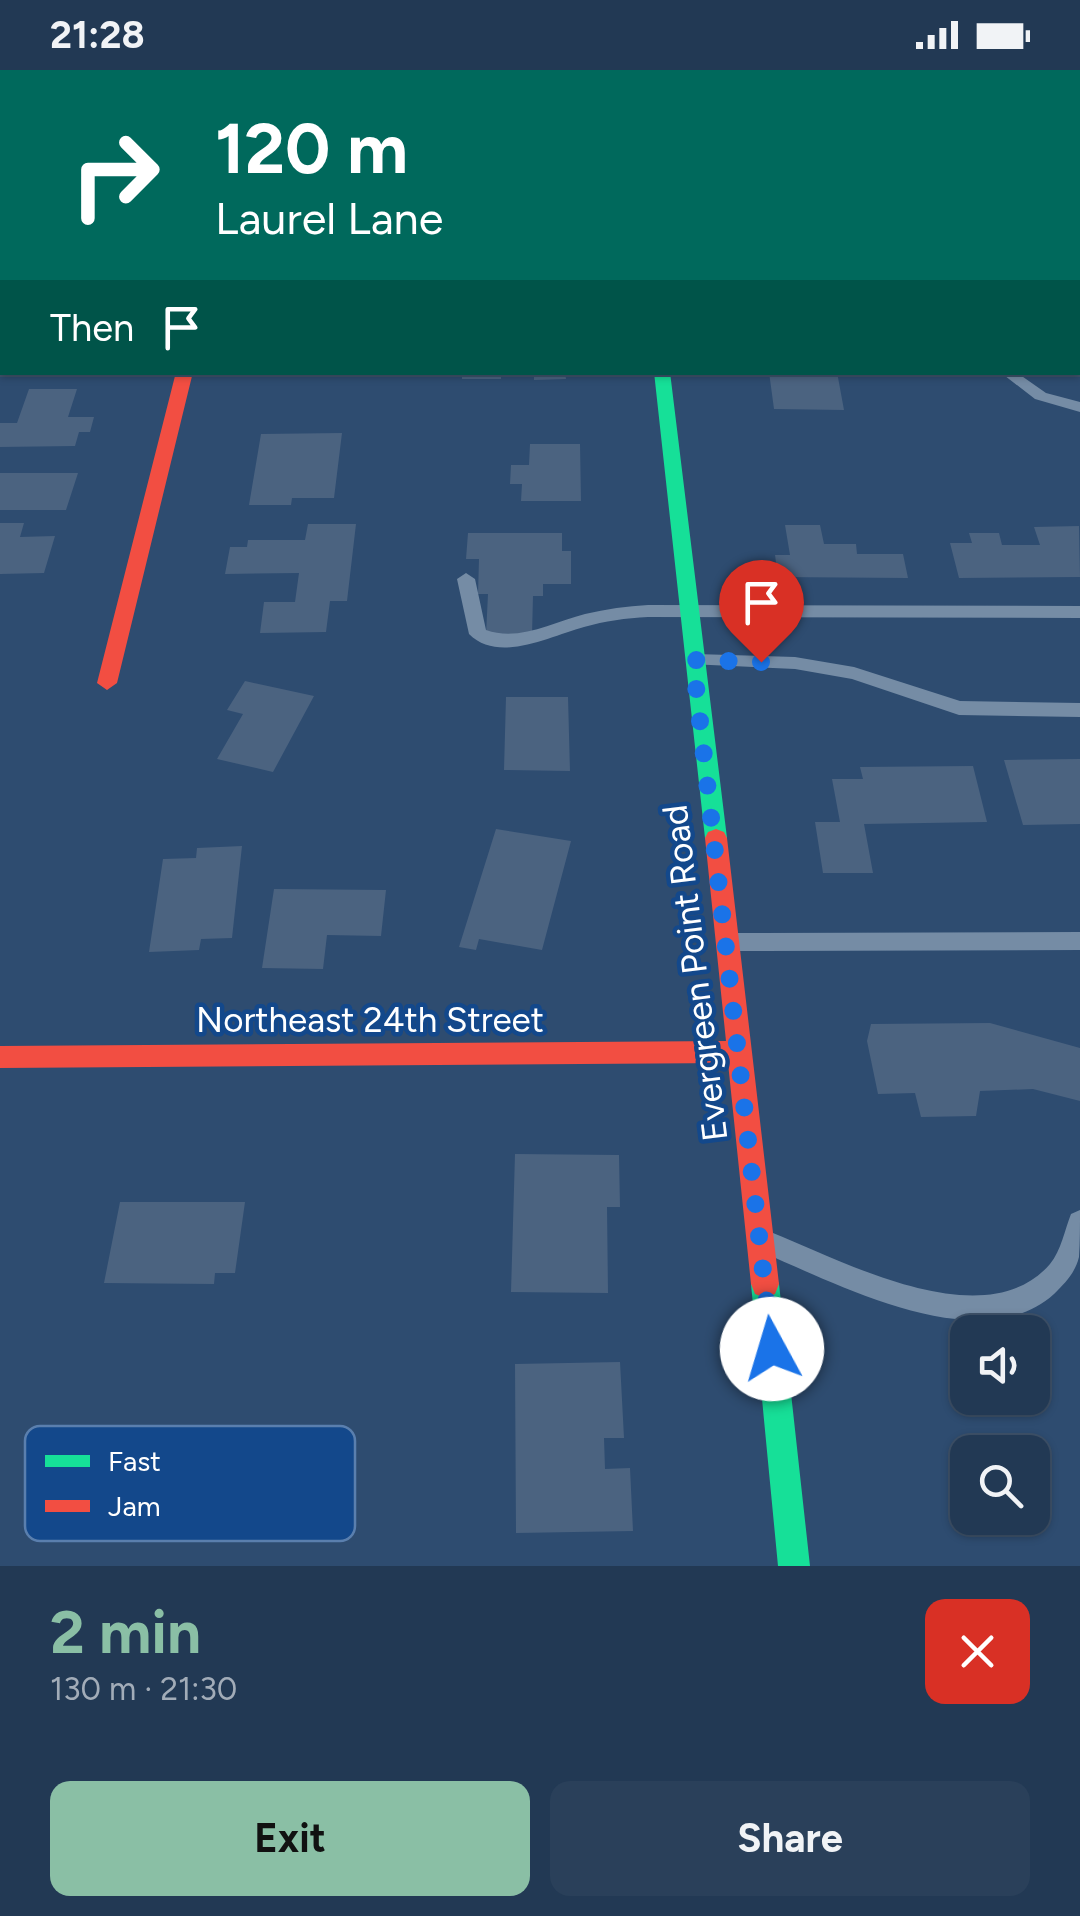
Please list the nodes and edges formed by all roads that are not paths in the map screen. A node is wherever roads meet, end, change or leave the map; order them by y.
1 (184, 375) edge
2 (662, 375) edge
3 (1010, 375) edge
4 (1080, 407) edge
5 (466, 579) dead end
6 (688, 611) junction
7 (1080, 612) edge
8 (693, 660) junction
9 (106, 683) dead end
10 (1080, 710) edge
11 (1080, 941) edge
12 (726, 942) junction
13 (740, 1052) junction
14 (0, 1057) edge
15 (1080, 1222) edge
16 (762, 1241) junction
17 (794, 1566) edge

1 - 9 street
2 - 6 street, Evergreen Point Road
3 - 4 lane
5 - 6 lane
6 - 7 lane
6 - 8 street, Evergreen Point Road
8 - 10 lane
8 - 12 street, Evergreen Point Road
11 - 12 lane
12 - 13 street, Evergreen Point Road
13 - 14 street, Northeast 24th Street
13 - 16 street, Evergreen Point Road
15 - 16 lane
16 - 17 street, Evergreen Point Road

